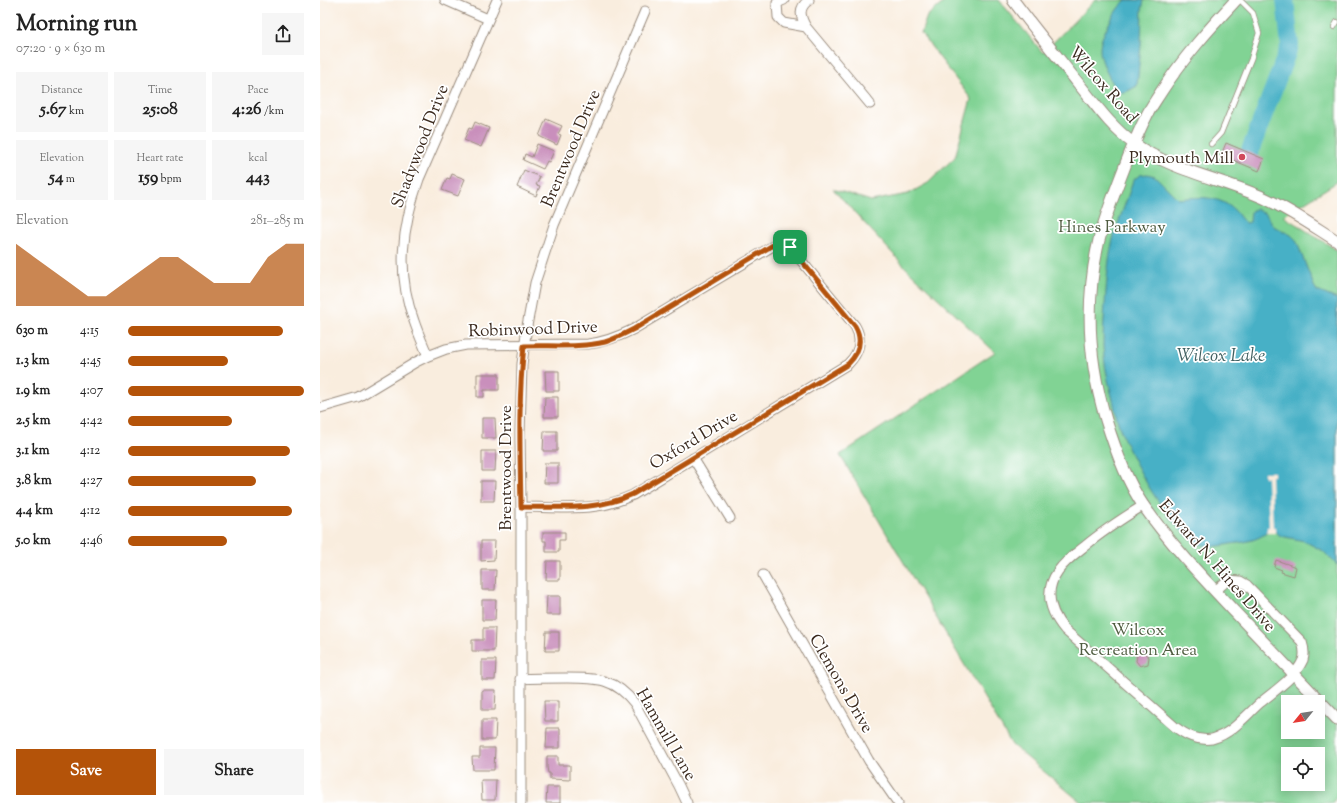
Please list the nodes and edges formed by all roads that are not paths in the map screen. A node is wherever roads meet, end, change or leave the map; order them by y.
1 (445, 0) edge
2 (497, 0) edge
3 (784, 0) edge
4 (809, 0) edge
5 (1012, 0) edge
6 (1236, 0) edge
7 (1240, 0) edge
8 (645, 11) dead end
9 (488, 19) junction
10 (1337, 22) edge
11 (806, 27) junction
12 (1334, 27) dead end
13 (870, 104) dead end
14 (1134, 143) junction
15 (1211, 144) dead end
16 (1337, 241) edge
17 (859, 345) joint
18 (524, 346) junction
19 (428, 356) junction
20 (320, 408) edge
21 (693, 458) junction
22 (1144, 506) junction
23 (521, 507) junction
24 (730, 518) dead end
25 (763, 575) dead end
26 (1215, 591) junction
27 (1293, 674) junction
28 (520, 679) junction
29 (1337, 719) edge
30 (521, 803) edge
31 (686, 803) edge
32 (898, 803) edge

1 - 9 street
2 - 9 street, Shadywood Drive
3 - 11 street
4 - 11 street
5 - 14 street, Wilcox Road
6 - 14 street, Edward N. Hines Drive
7 - 15 lane
8 - 18 street, Brentwood Drive
9 - 19 street, Shadywood Drive
10 - 12 lane
11 - 13 street
14 - 16 street, Wilcox Road
14 - 22 street, Edward N. Hines Drive
17 - 18 street, Robinwood Drive
17 - 21 street, Oxford Drive
18 - 19 street, Robinwood Drive
18 - 23 street, Brentwood Drive
19 - 20 street, Robinwood Drive
21 - 23 street, Oxford Drive
21 - 24 street
22 - 26 street, Edward N. Hines Drive
22 - 27 street
23 - 28 street, Brentwood Drive
25 - 32 street, Clemons Drive
26 - 27 street, Edward N. Hines Drive
26 - 27 street
27 - 29 street, Edward N. Hines Drive
28 - 30 street, Brentwood Drive
28 - 31 street, Hammill Lane

